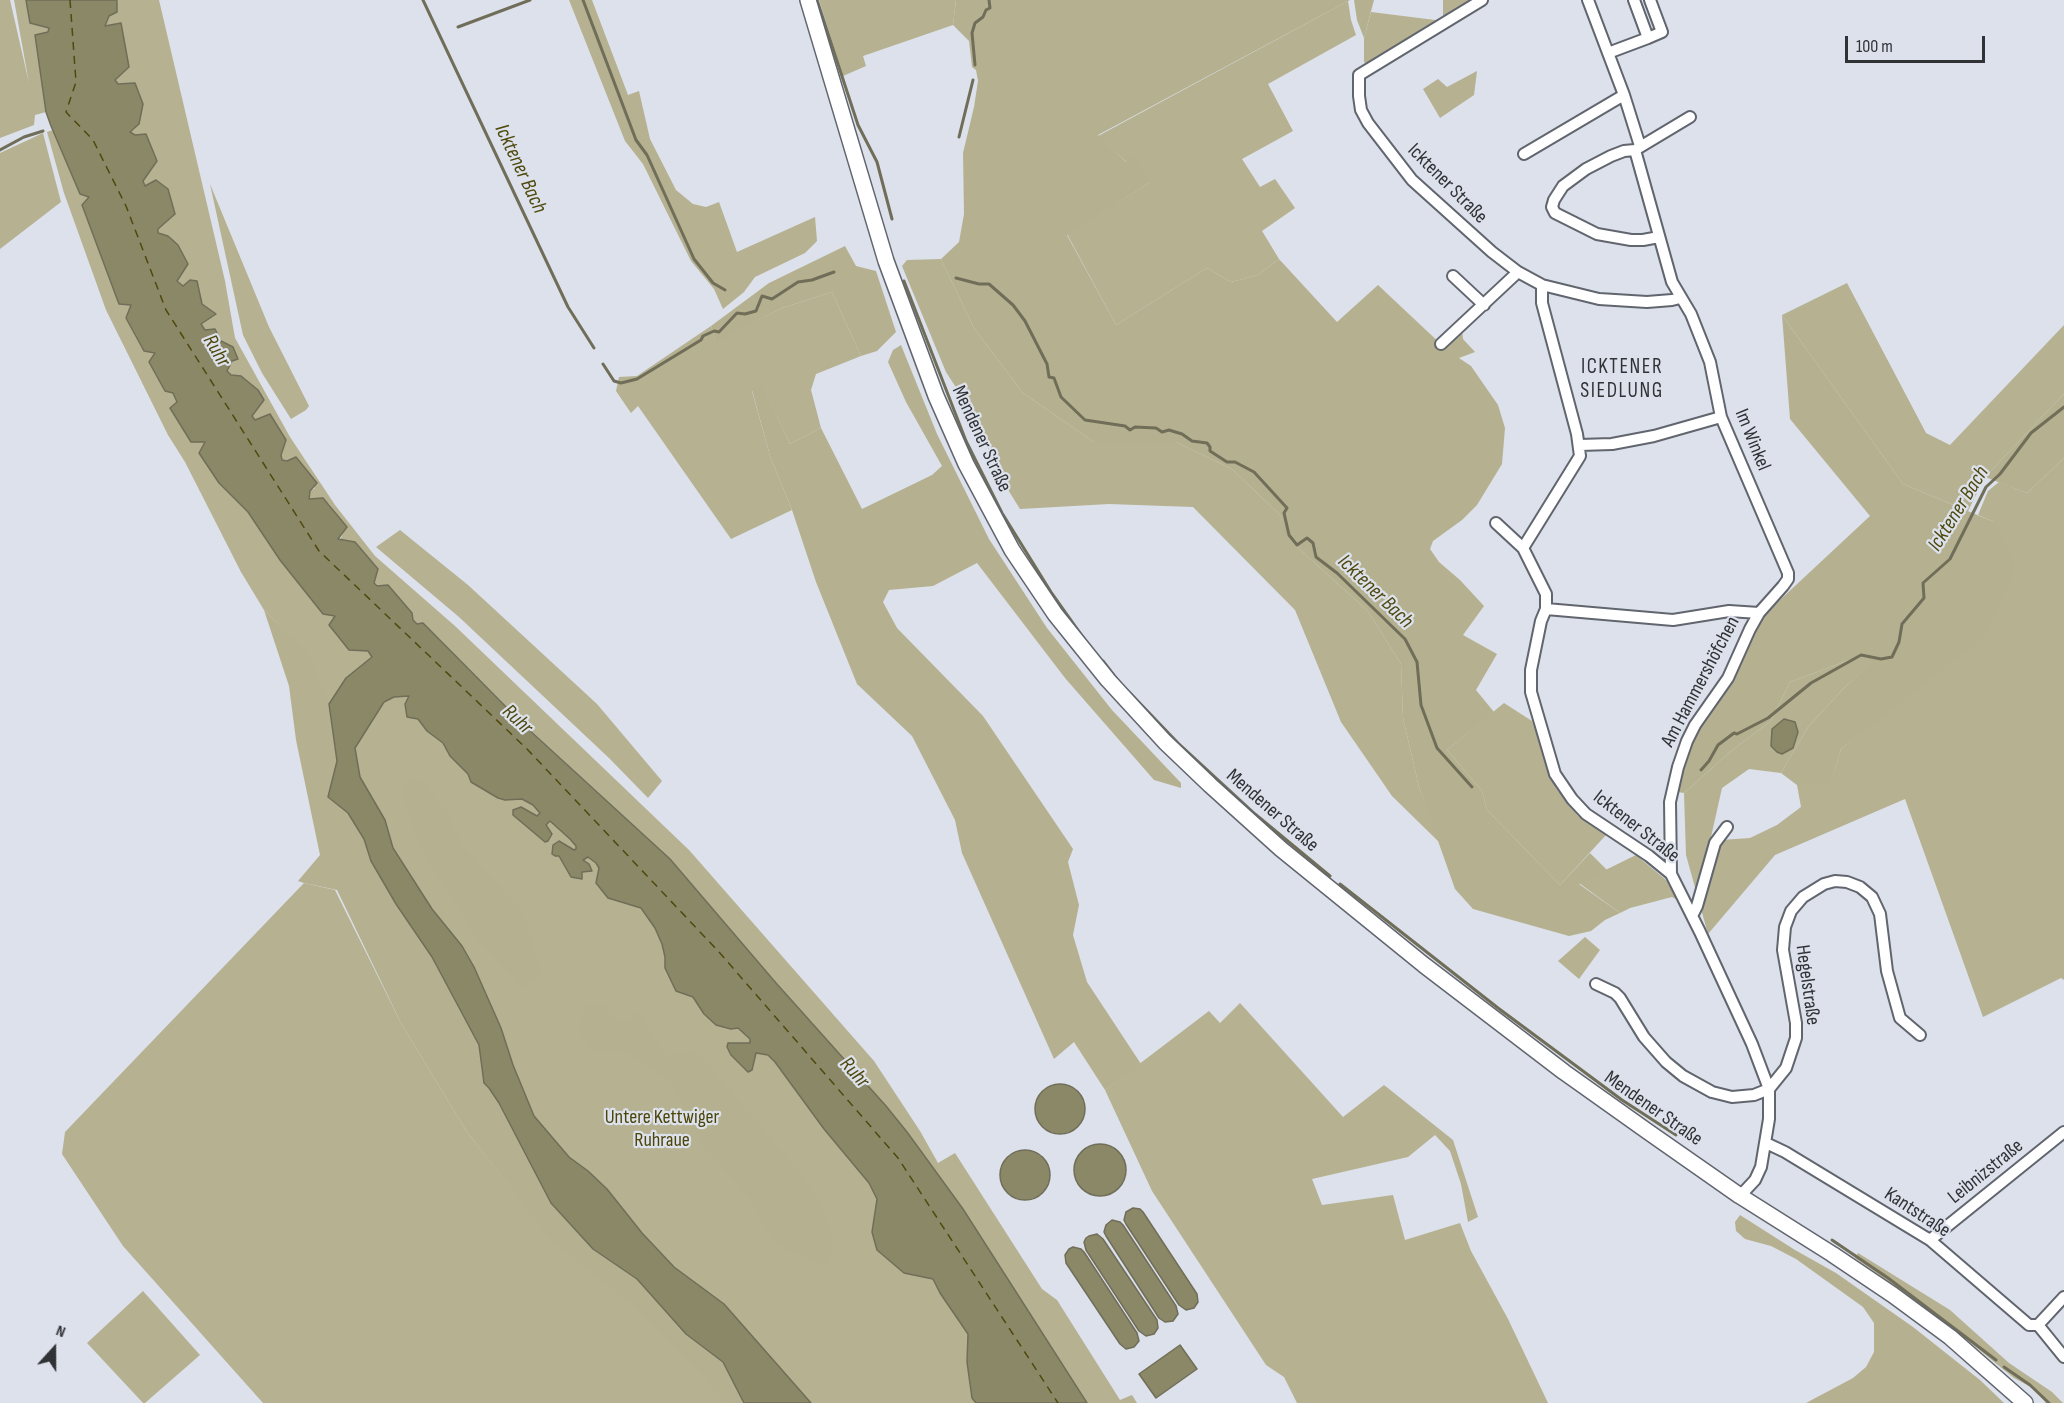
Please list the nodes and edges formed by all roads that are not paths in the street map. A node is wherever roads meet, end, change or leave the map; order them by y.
1 (808, 0) edge
2 (1482, 0) edge
3 (1588, 0) edge
4 (1634, 0) edge
5 (1650, 0) edge
6 (1648, 38) junction
7 (1608, 53) junction
8 (1624, 95) junction
9 (1683, 117) dead end
10 (1638, 148) junction
11 (1524, 154) dead end
12 (1659, 237) junction
13 (1518, 272) junction
14 (1453, 276) dead end
15 (1542, 285) junction
16 (1680, 298) junction
17 (1484, 305) junction
18 (1441, 344) dead end
19 (1721, 417) junction
20 (1580, 445) junction
21 (1496, 523) dead end
22 (1523, 548) junction
23 (1546, 609) junction
24 (1759, 613) junction
25 (1727, 827) dead end
26 (1671, 874) junction
27 (1692, 916) junction
28 (1596, 984) dead end
29 (1920, 1035) dead end
30 (1769, 1089) junction
31 (2064, 1132) edge
32 (1766, 1143) junction
33 (1740, 1196) junction
34 (1930, 1240) junction
35 (2064, 1297) edge
36 (2037, 1325) junction
37 (2064, 1357) edge
38 (2025, 1403) edge

1 - 33 main road, Mendener Straße
2 - 13 street, Icktener Straße
3 - 7 street, Im Winkel
4 - 6 street
5 - 6 street
6 - 7 street
7 - 8 street, Im Winkel
8 - 10 street, Im Winkel
8 - 11 street
9 - 10 street
10 - 12 street, Im Winkel
10 - 12 street
12 - 16 street, Im Winkel
13 - 15 street, Icktener Straße
13 - 17 street
14 - 17 street
15 - 16 street, Icktener Straße
15 - 20 street
16 - 19 street, Im Winkel
17 - 18 street
19 - 20 street
19 - 24 street, Im Winkel
20 - 22 street
21 - 22 street, Icktener Straße
22 - 23 street, Icktener Straße
23 - 24 street, Am Hammershöfchen
23 - 26 street, Icktener Straße
24 - 26 street, Am Hammershöfchen
25 - 27 street
26 - 27 street, Icktener Straße
27 - 30 street, Icktener Straße
28 - 30 street
29 - 30 street, Hegelstraße
30 - 32 street, Icktener Straße
31 - 34 street, Leibnizstraße
32 - 33 street, Icktener Straße
32 - 34 street, Kantstraße
33 - 38 main road, Mendener Straße
34 - 36 street, Kantstraße
35 - 36 street
36 - 37 street, Kantstraße

